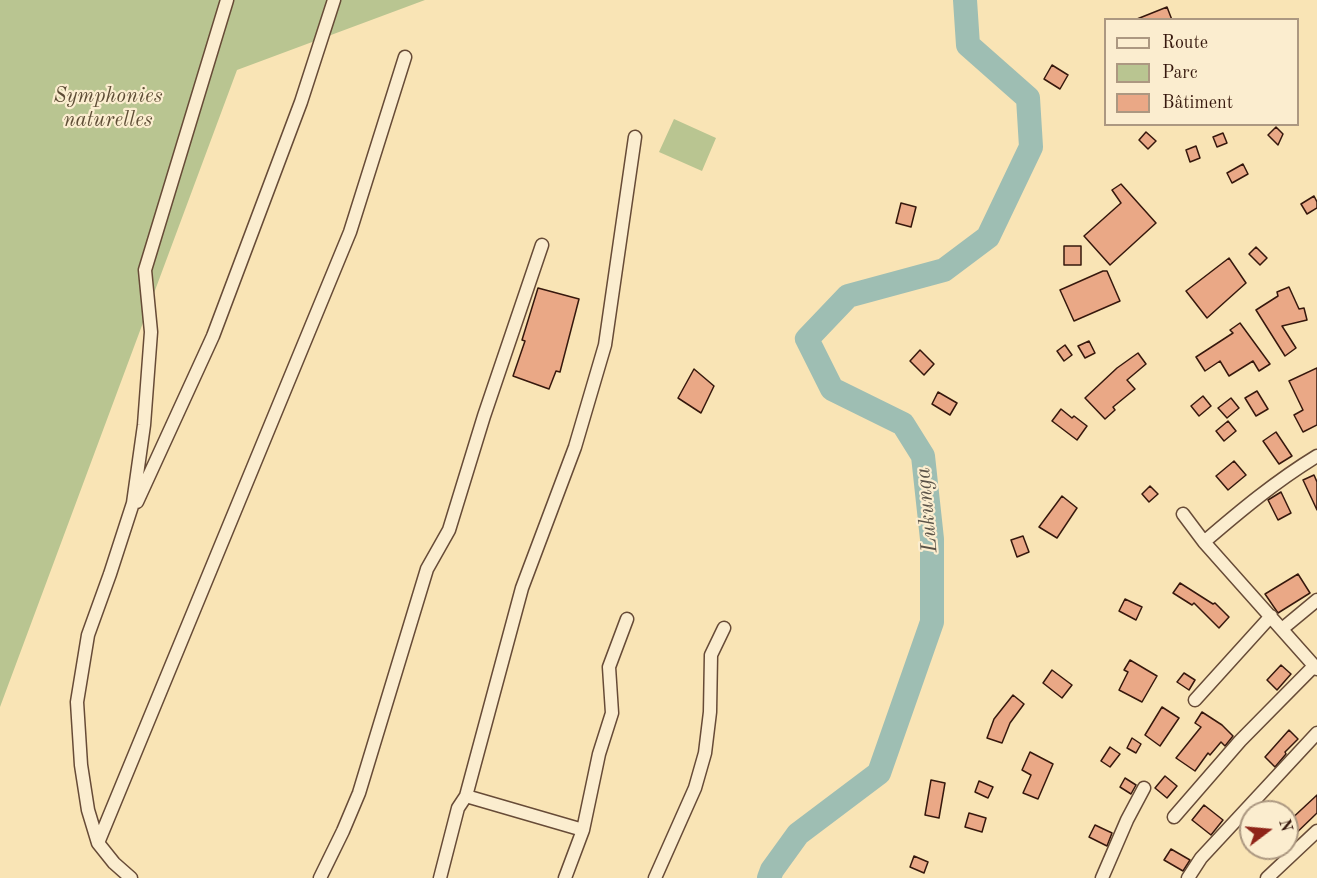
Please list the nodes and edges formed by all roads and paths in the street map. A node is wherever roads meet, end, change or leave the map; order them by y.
1 (227, 0) edge
2 (334, 0) edge
3 (405, 57) dead end
4 (635, 137) dead end
5 (542, 245) dead end
6 (1317, 456) edge
7 (1183, 514) dead end
8 (124, 530) junction
9 (1204, 542) junction
10 (1317, 600) edge
11 (1271, 616) junction
12 (627, 619) dead end
13 (724, 628) dead end
14 (1282, 629) junction
15 (1316, 667) edge
16 (1194, 699) dead end
17 (1317, 733) edge
18 (1144, 788) dead end
19 (466, 796) junction
20 (1174, 817) dead end
21 (583, 830) junction
22 (1317, 831) edge
23 (98, 843) junction
24 (132, 878) edge
25 (320, 878) edge
26 (440, 878) edge
27 (565, 878) edge
28 (655, 878) edge
29 (1102, 878) edge
30 (1188, 878) edge
31 (1266, 878) edge

1 - 8 street
2 - 8 street
3 - 23 street
4 - 19 street
5 - 25 street
6 - 9 street
7 - 9 street
8 - 23 street
9 - 11 street
10 - 14 street
11 - 14 street
11 - 16 street
12 - 21 street
13 - 28 street
14 - 15 street
15 - 20 street
17 - 30 street
18 - 29 street
19 - 21 street
19 - 26 street
21 - 27 street
22 - 31 street
23 - 24 street

